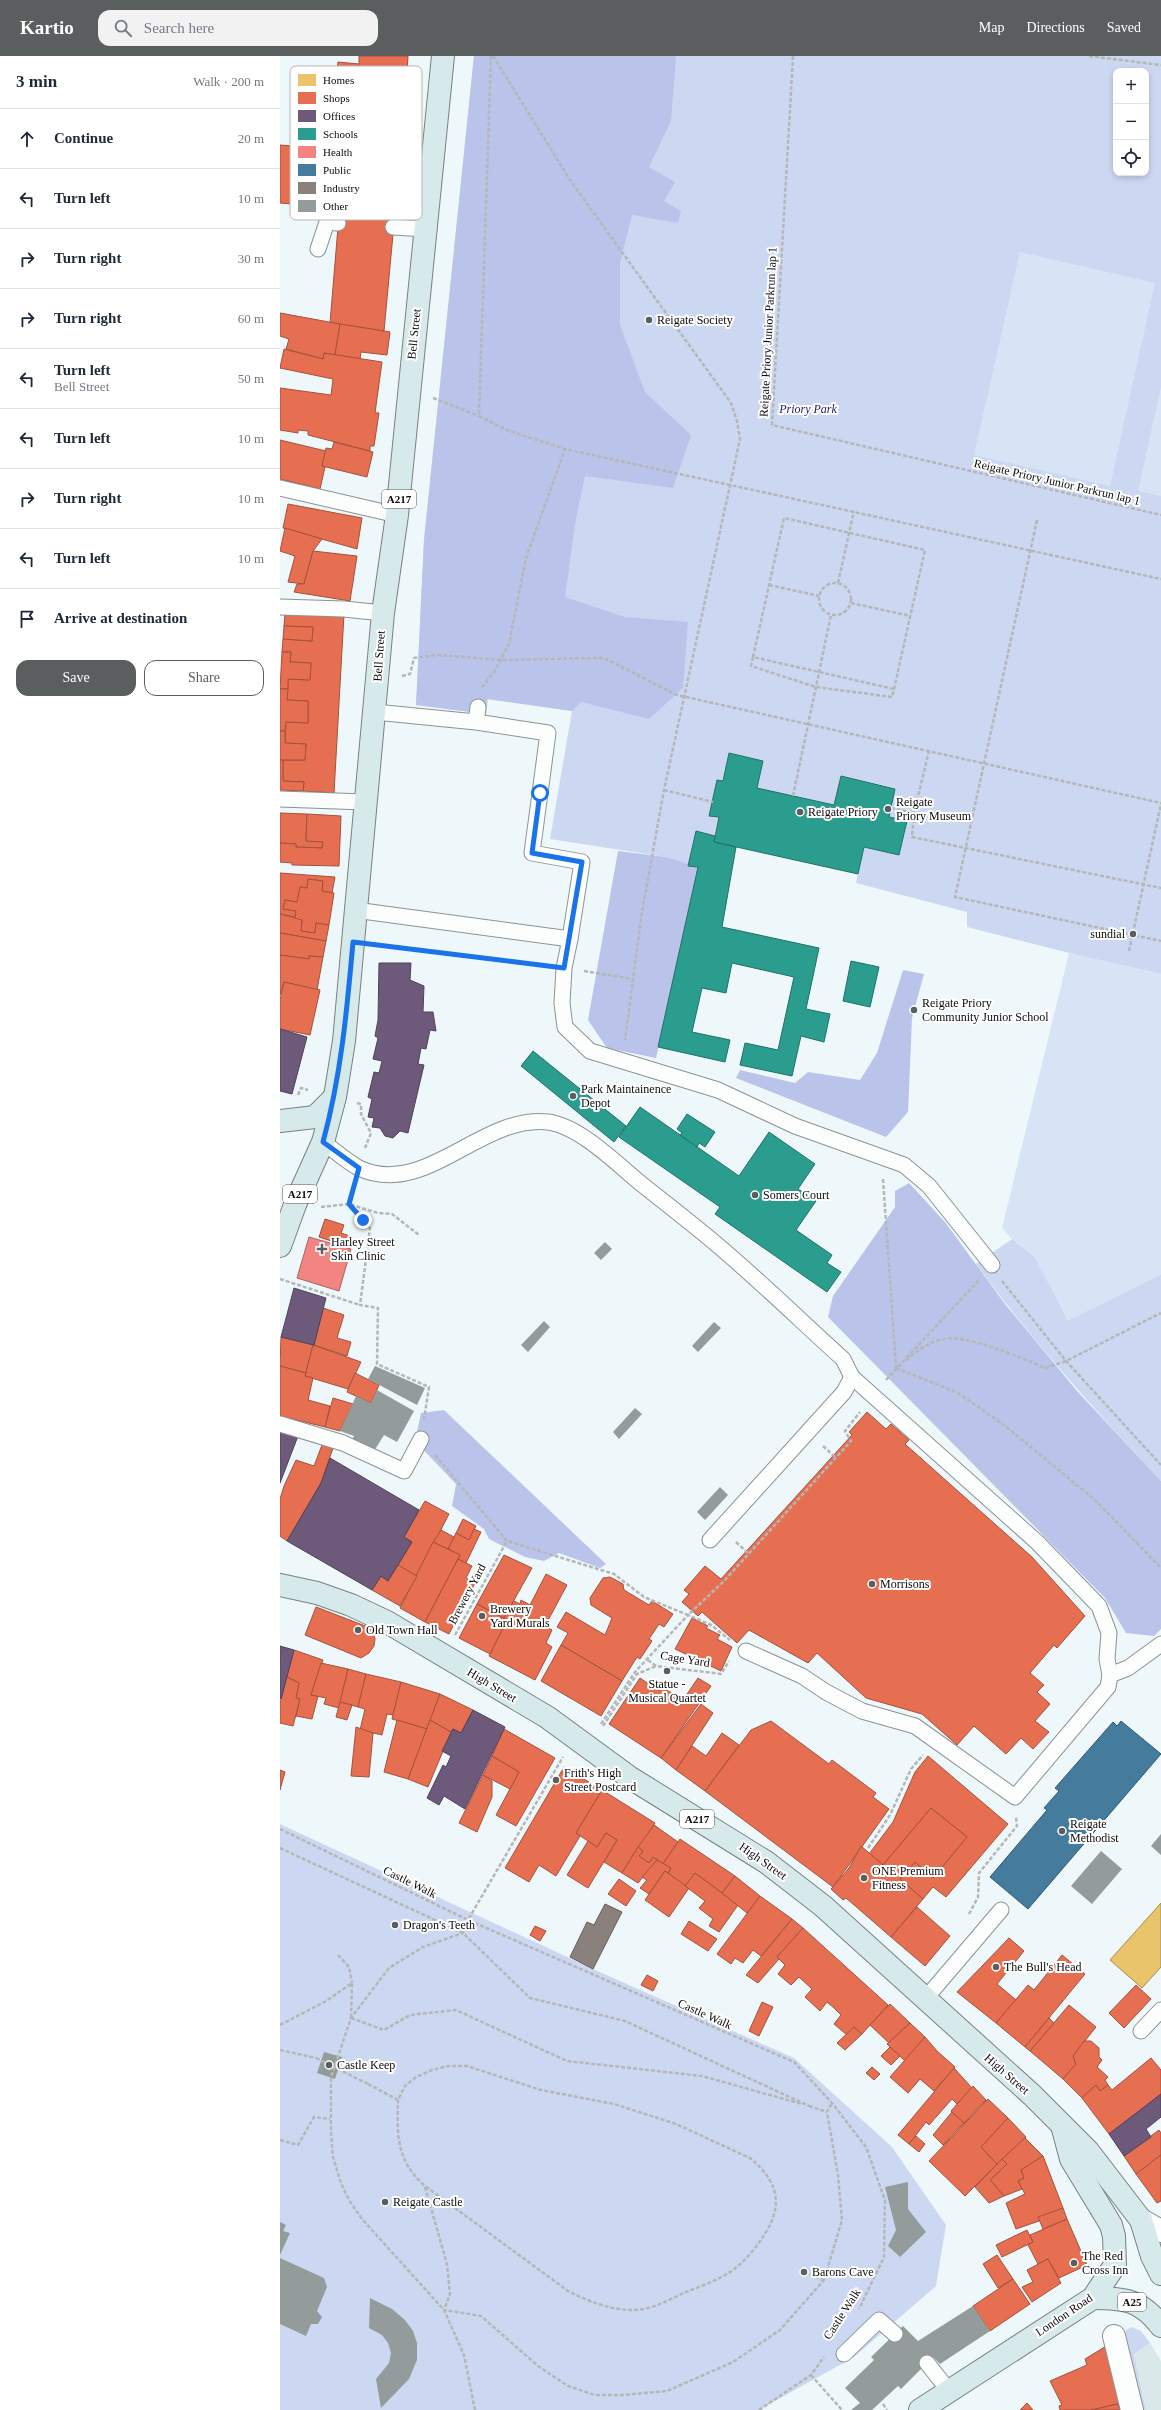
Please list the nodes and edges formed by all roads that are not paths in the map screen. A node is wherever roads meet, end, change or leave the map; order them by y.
1 (443, 56) edge
2 (338, 222) dead end
3 (394, 227) dead end
4 (426, 229) junction
5 (318, 249) dead end
6 (280, 488) edge
7 (397, 515) junction
8 (280, 607) edge
9 (383, 613) junction
10 (375, 712) junction
11 (280, 799) edge
12 (365, 802) junction
13 (355, 910) junction
14 (570, 939) junction
15 (335, 1097) junction
16 (280, 1122) edge
17 (323, 1142) junction
18 (280, 1246) edge
19 (992, 1265) road end
20 (852, 1377) junction
21 (280, 1424) edge
22 (421, 1439) road end
23 (710, 1540) dead end
24 (280, 1585) edge
25 (1161, 1644) edge
26 (746, 1651) road end
27 (1110, 1675) junction
28 (1001, 1910) dead end
29 (926, 1998) junction
30 (1161, 2010) edge
31 (1141, 2031) dead end
32 (1063, 2129) junction
33 (1141, 2220) junction
34 (1161, 2231) edge
35 (1158, 2260) edge
36 (1093, 2298) junction
37 (1161, 2326) edge
38 (895, 2334) dead end
39 (1114, 2336) dead end
40 (844, 2354) dead end
41 (927, 2364) dead end
42 (949, 2391) junction
43 (920, 2410) edge
44 (1132, 2410) edge

1 - 4 main road, Bell Street / A217
2 - 5 lane
3 - 4 lane
4 - 7 main road, Bell Street / A217
6 - 7 lane
7 - 9 main road, Bell Street / A217
8 - 9 lane
9 - 10 main road, Bell Street / A217
10 - 12 main road, Bell Street / A217
10 - 14 lane
11 - 12 lane
12 - 13 main road, Bell Street / A217
13 - 14 lane
13 - 15 main road, Bell Street / A217
14 - 19 lane
15 - 16 main road
15 - 17 main road, Bell Street / A217
16 - 17 main road
17 - 18 main road, Bell Street / A217
17 - 20 lane
20 - 23 lane
20 - 27 lane
21 - 22 lane
24 - 29 main road, High Street / A217
25 - 27 lane
26 - 27 lane
28 - 29 lane
29 - 32 main road, High Street / A217
30 - 31 lane
32 - 33 main road, High Street
32 - 36 main road, London Road
33 - 34 street
33 - 35 main road, High Street
36 - 37 main road, A25
36 - 42 main road, London Road
38 - 40 lane
39 - 44 street
41 - 42 lane
42 - 43 main road, London Road

